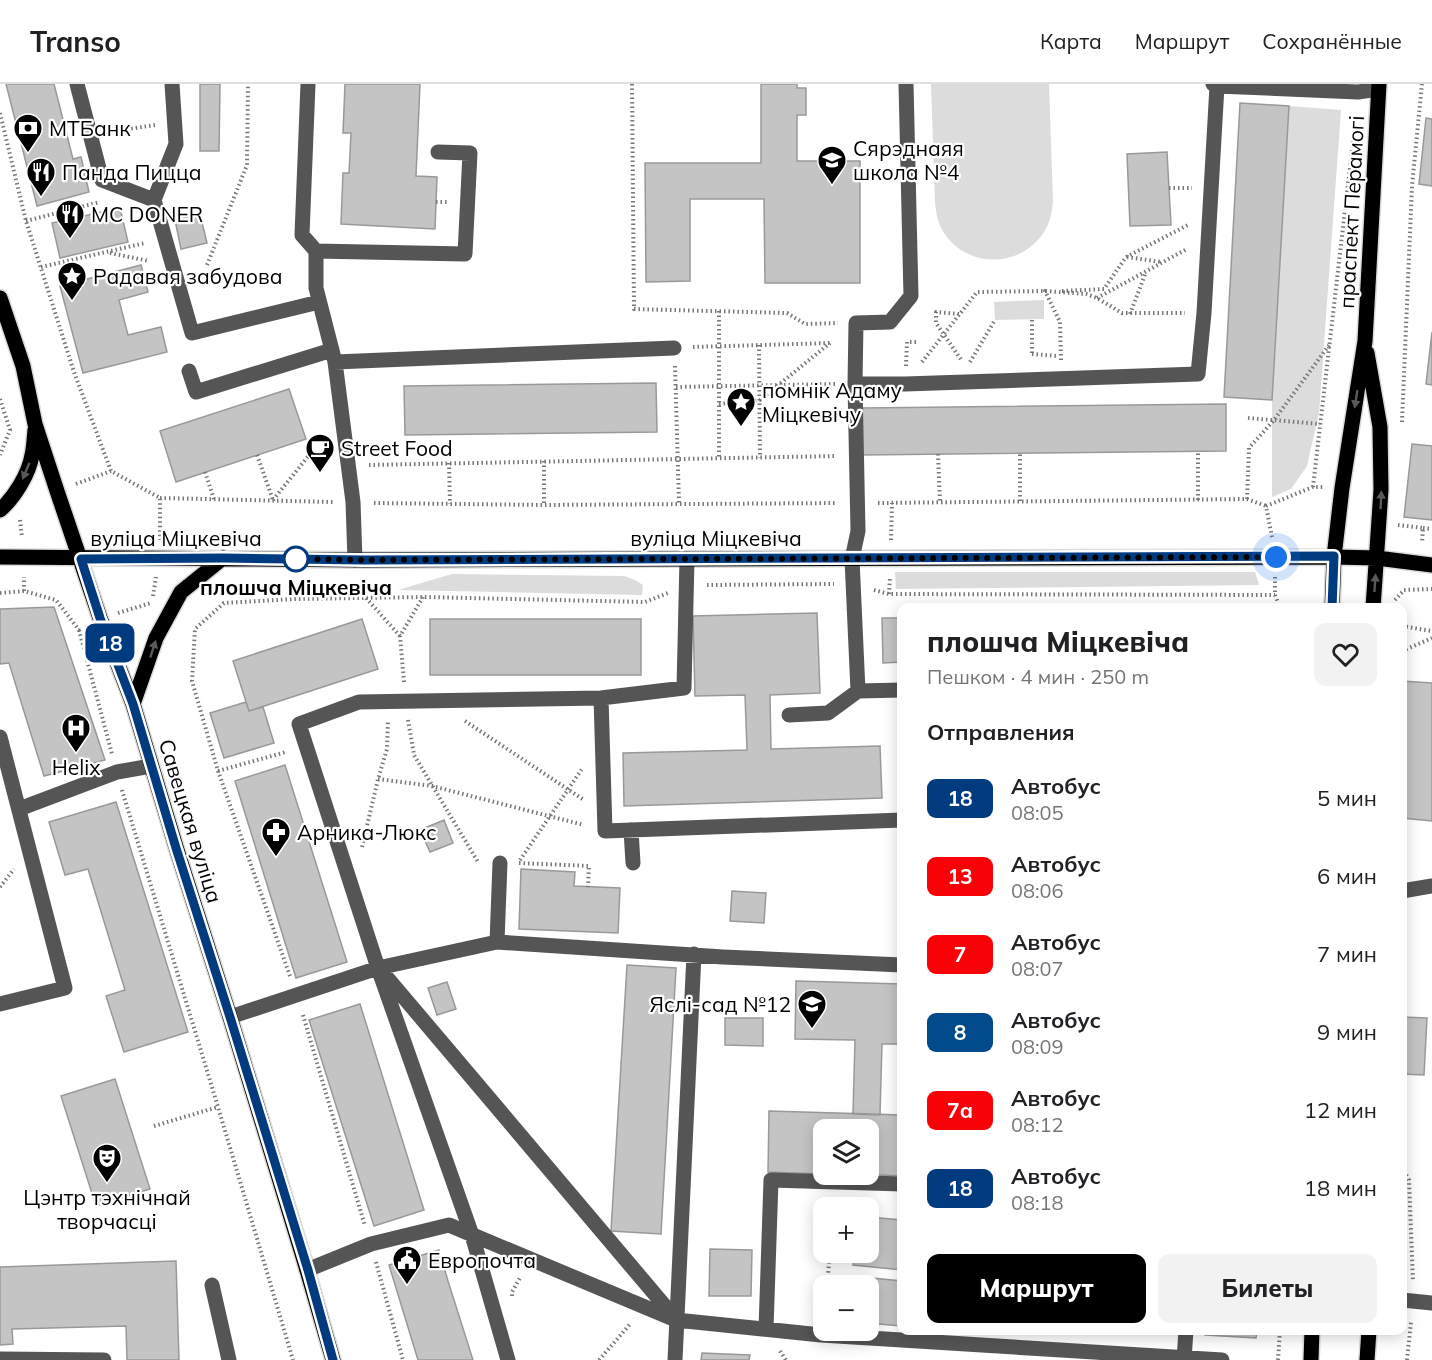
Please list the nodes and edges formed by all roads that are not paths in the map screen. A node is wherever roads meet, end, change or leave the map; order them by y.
1 (77, 84) edge
2 (172, 84) edge
3 (308, 84) edge
4 (906, 84) edge
5 (1215, 85) edge
6 (1379, 86) edge
7 (438, 152) dead end
8 (154, 200) junction
9 (316, 251) junction
10 (0, 298) edge
11 (320, 302) junction
12 (1365, 341) junction
13 (674, 348) road end
14 (333, 356) junction
15 (189, 371) dead end
16 (855, 384) junction
17 (35, 424) junction
18 (0, 510) edge
19 (1334, 556) junction
20 (0, 557) edge
21 (223, 558) junction
22 (1377, 558) junction
23 (81, 559) junction
24 (687, 559) junction
25 (852, 559) junction
26 (355, 560) junction
27 (1432, 565) edge
28 (1332, 603) edge
29 (1373, 603) edge
30 (897, 690) edge
31 (858, 691) junction
32 (602, 698) junction
33 (133, 704) junction
34 (789, 715) dead end
35 (0, 737) edge
36 (151, 766) junction
37 (19, 809) junction
38 (897, 820) edge
39 (631, 830) junction
40 (500, 863) road end
41 (633, 863) dead end
42 (1432, 886) edge
43 (1407, 890) edge
44 (497, 942) junction
45 (694, 954) junction
46 (897, 965) edge
47 (378, 968) junction
48 (0, 1004) edge
49 (230, 1017) junction
50 (897, 1184) edge
51 (472, 1235) junction
52 (308, 1270) junction
53 (212, 1285) dead end
54 (1408, 1300) edge
55 (1432, 1303) edge
56 (676, 1320) junction
57 (766, 1329) junction
58 (1186, 1335) edge
59 (1312, 1335) edge
60 (1369, 1335) edge
61 (1082, 1356) edge
62 (0, 1359) edge
63 (1184, 1359) edge
64 (104, 1360) edge
65 (229, 1360) edge
66 (333, 1360) edge
67 (508, 1360) edge
68 (675, 1360) edge
69 (1222, 1360) edge
70 (1311, 1360) edge
71 (1367, 1360) edge

1 - 8 lane
2 - 8 lane
3 - 9 lane
4 - 16 lane
5 - 6 lane
5 - 16 lane
6 - 12 main road, праспект Перамогі
7 - 9 lane
8 - 11 lane
9 - 11 lane
10 - 17 main road, Савецкая вуліца
11 - 14 lane
12 -> 19 main road, праспект Перамогі
22 -> 12 main road, праспект Перамогі
13 - 14 lane
14 - 15 lane
14 - 26 lane
16 - 25 lane
17 -> 18 main road
17 - 23 main road, Савецкая вуліца
19 - 22 main road, вуліца Міцкевіча
19 - 25 main road, вуліца Міцкевіча
19 - 28 main road, праспект Перамогі
20 - 23 main road, вуліца Міцкевіча
21 - 23 main road, вуліца Міцкевіча
21 - 26 main road, вуліца Міцкевіча
33 -> 21 main road
22 - 27 main road, вуліца Міцкевіча
29 -> 22 main road, праспект Перамогі
23 - 33 main road, Савецкая вуліца
24 - 25 main road, вуліца Міцкевіча
24 - 26 main road, вуліца Міцкевіча
24 - 32 lane
25 - 31 lane
30 - 31 lane
31 - 34 lane
32 - 39 lane
32 - 47 lane
33 - 36 main road, Савецкая вуліца
35 - 37 lane
36 - 37 lane
36 - 49 main road, Савецкая вуліца
37 - 48 lane
38 - 39 lane
39 - 41 lane
40 - 44 lane
42 - 43 lane
44 - 45 lane
44 - 47 lane
45 - 46 lane
45 - 56 lane
47 - 49 lane
47 - 51 lane
47 - 56 lane
49 - 52 main road, Савецкая вуліца
50 - 57 lane
51 - 52 lane
51 - 56 lane
51 - 67 lane
52 - 66 main road, Савецкая вуліца
53 - 65 lane
54 - 55 lane
56 - 57 lane
56 - 68 lane
57 - 61 lane
58 - 63 lane
59 - 70 main road
60 - 71 main road
61 - 63 lane
62 - 64 lane
63 - 69 lane

